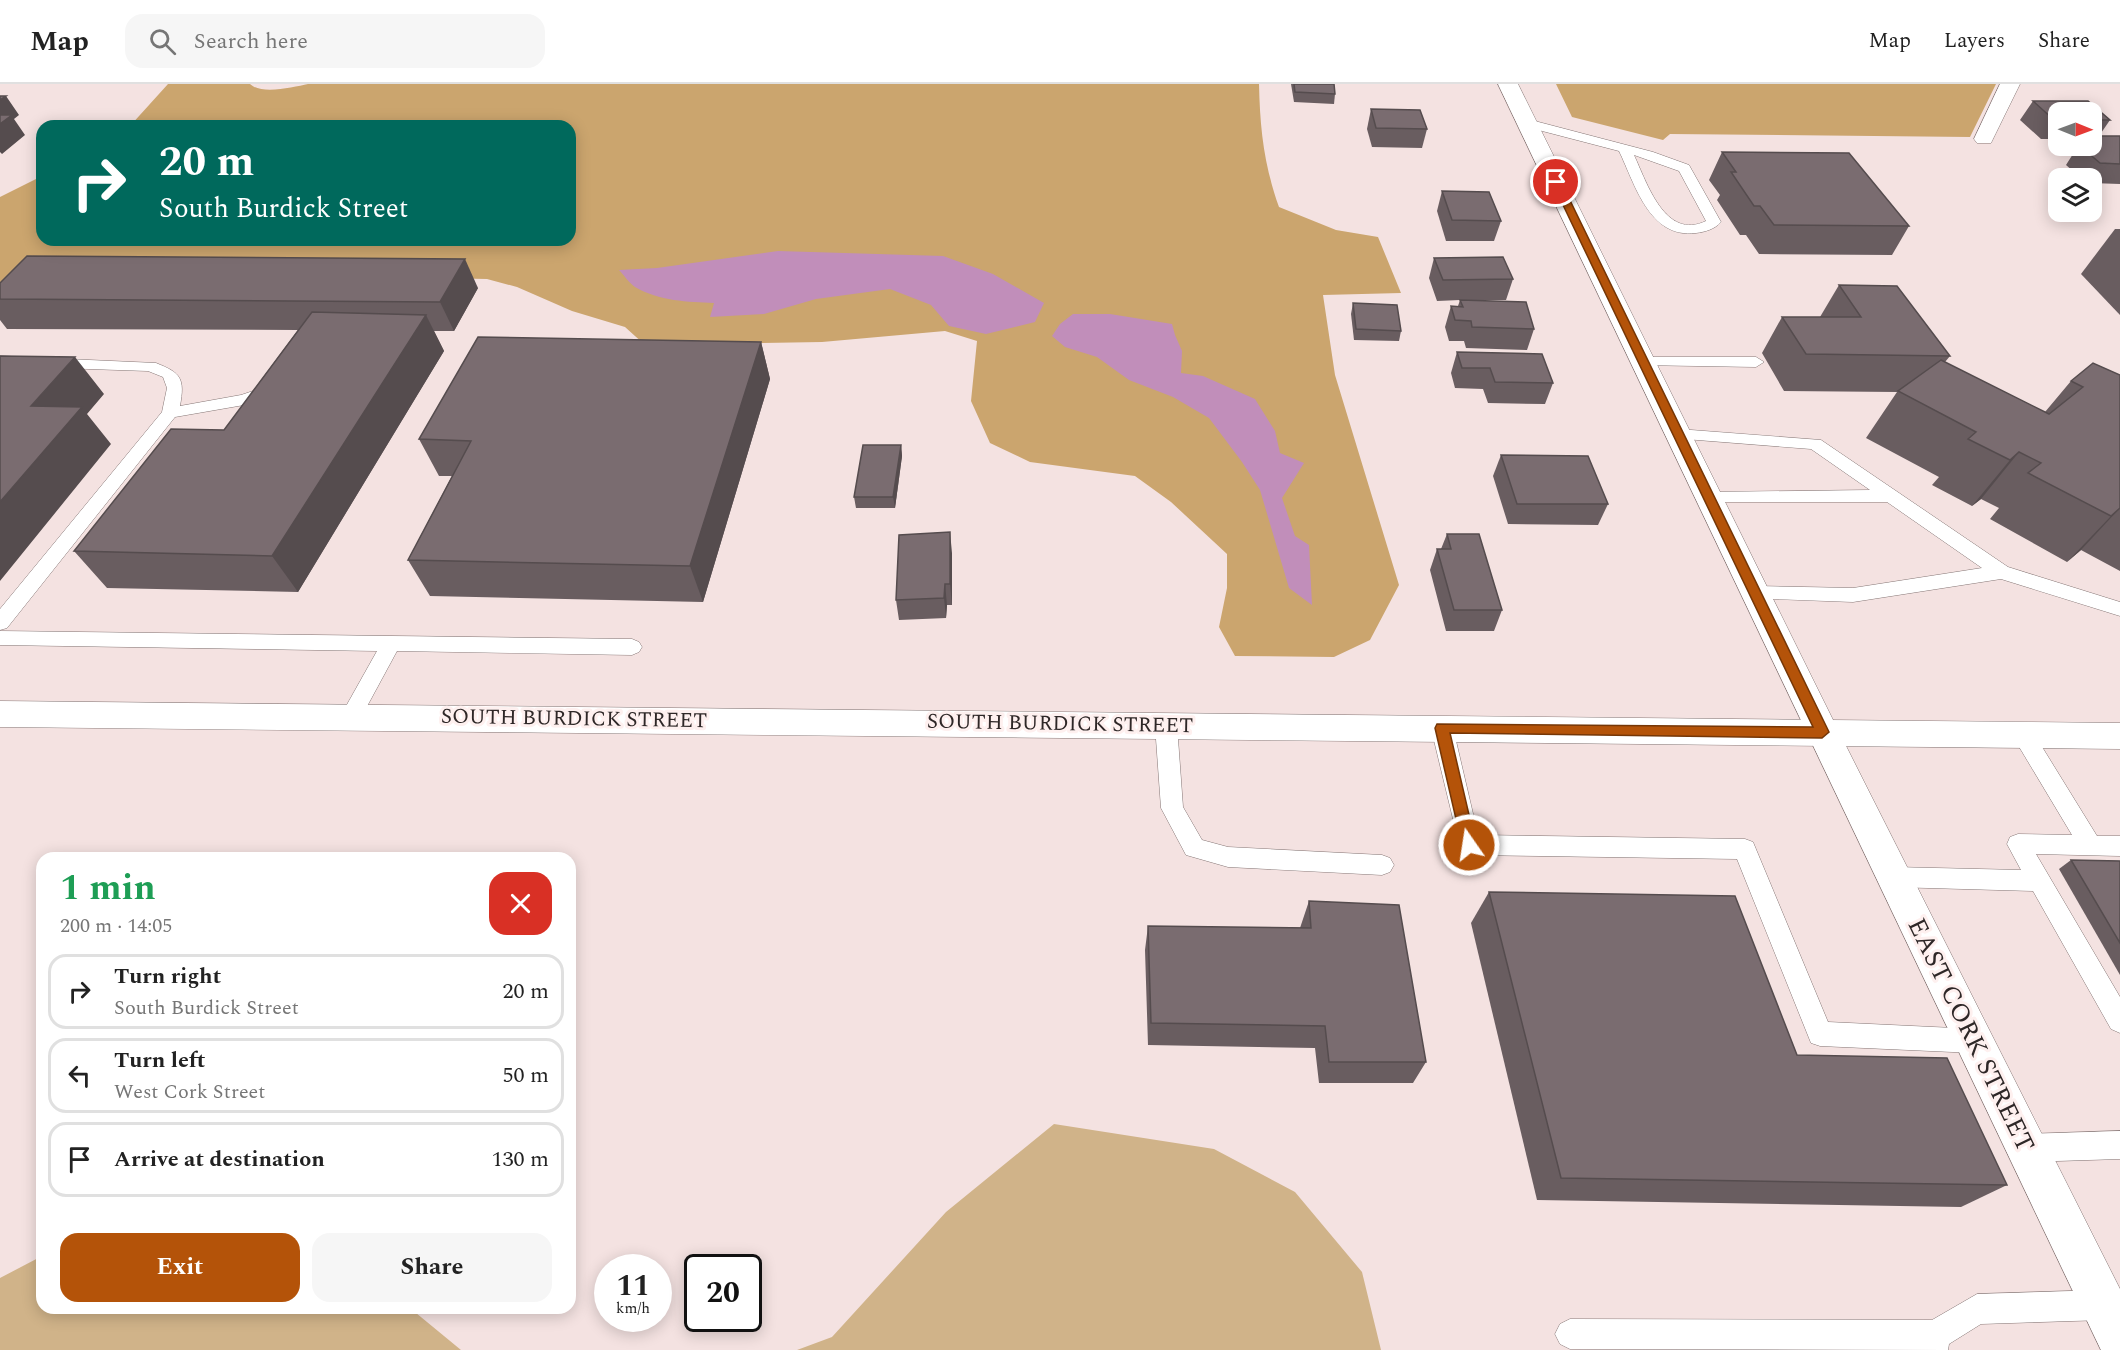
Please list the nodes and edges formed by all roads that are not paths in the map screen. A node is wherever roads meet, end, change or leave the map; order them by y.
1 (1508, 84) edge
2 (2010, 84) edge
3 (1527, 123) junction
4 (1984, 139) dead end
5 (1624, 149) junction
6 (0, 361) edge
7 (1643, 362) junction
8 (1756, 362) dead end
9 (285, 382) edge
10 (170, 412) junction
11 (1678, 434) junction
12 (1890, 496) junction
13 (1709, 498) junction
14 (2001, 572) junction
15 (1755, 593) junction
16 (2120, 609) edge
17 (0, 623) edge
18 (0, 638) edge
19 (391, 643) junction
20 (632, 647) dead end
21 (0, 714) edge
22 (351, 717) junction
23 (1166, 725) junction
24 (1442, 728) junction
25 (1822, 732) junction
26 (2023, 735) junction
27 (2120, 736) edge
28 (2090, 845) junction
29 (2120, 846) edge
30 (1382, 865) dead end
31 (1893, 877) junction
32 (2040, 882) junction
33 (2120, 1021) edge
34 (1975, 1041) junction
35 (2120, 1145) edge
36 (2028, 1148) junction
37 (2112, 1322) edge
38 (1570, 1334) dead end
39 (1935, 1342) edge

1 - 3 street, EAST CORK STREET
2 - 4 street
3 - 5 lane
3 - 7 street, EAST CORK STREET
5 - 5 lane
6 - 10 lane
7 - 8 lane
7 - 11 street, EAST CORK STREET
9 - 10 lane
10 - 17 lane
11 - 12 lane
11 - 13 street, EAST CORK STREET
12 - 13 lane
12 - 14 lane
13 - 15 street, EAST CORK STREET
14 - 15 lane
14 - 16 lane
15 - 25 street, EAST CORK STREET
18 - 19 lane
19 - 20 lane
19 - 22 lane
21 - 22 street, SOUTH BURDICK STREET
22 - 23 street, SOUTH BURDICK STREET
23 - 24 street, SOUTH BURDICK STREET
23 - 30 lane
24 - 25 street, SOUTH BURDICK STREET
24 - 34 lane
25 - 26 street, SOUTH BURDICK STREET
25 - 31 street, EAST CORK STREET
26 - 27 street, SOUTH BURDICK STREET
26 - 28 lane
28 - 29 lane
28 - 32 lane
31 - 32 lane
31 - 34 street, EAST CORK STREET
32 - 33 lane
34 - 36 street, EAST CORK STREET
35 - 36 lane
36 - 37 street, EAST CORK STREET
37 - 39 lane
38 - 39 lane

